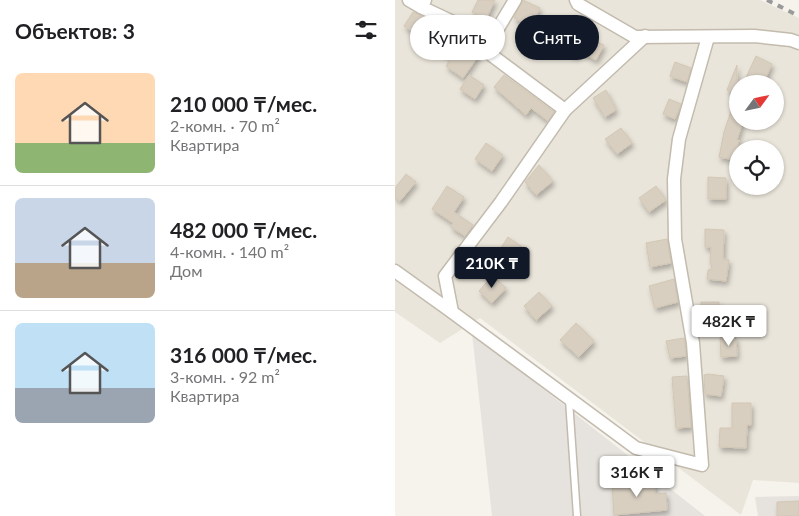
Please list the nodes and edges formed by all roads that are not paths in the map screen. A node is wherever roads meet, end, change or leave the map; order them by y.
1 (409, 0) edge
2 (515, 0) edge
3 (576, 0) edge
4 (423, 4) edge
5 (444, 15) edge
6 (505, 17) edge
7 (645, 36) junction
8 (708, 37) junction
9 (799, 43) edge
10 (498, 60) edge
11 (565, 110) junction
12 (395, 271) edge
13 (452, 312) junction
14 (569, 399) junction
15 (577, 516) edge

1 - 4 street
2 - 6 street
3 - 7 street
4 - 5 street
7 - 8 street
7 - 11 street
8 - 9 street
8 - 14 street
10 - 11 street
11 - 13 street
12 - 13 street
13 - 14 street
14 - 15 lane

